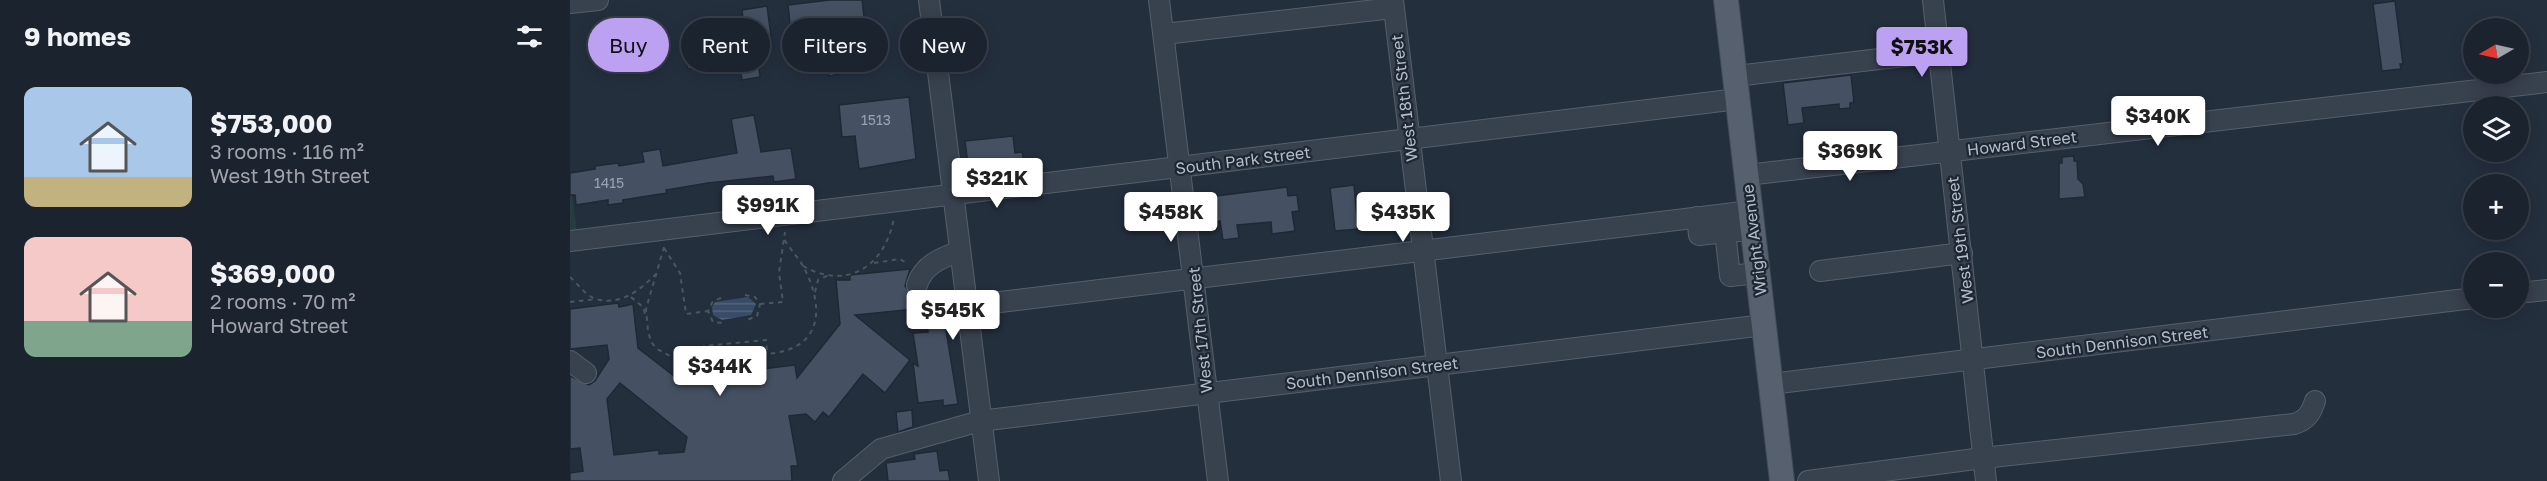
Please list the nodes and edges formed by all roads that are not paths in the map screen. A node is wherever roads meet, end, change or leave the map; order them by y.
1 (598, 0) edge
2 (929, 0) edge
3 (1160, 0) edge
4 (1726, 0) edge
5 (1934, 0) edge
6 (570, 3) edge
7 (1393, 4) edge
8 (1164, 34) junction
9 (1939, 52) junction
10 (1736, 76) junction
11 (2547, 82) edge
12 (1738, 99) junction
13 (1410, 141) junction
14 (1949, 152) junction
15 (1179, 167) junction
16 (1747, 175) junction
17 (953, 195) junction
18 (1697, 217) junction
19 (1752, 221) junction
20 (1725, 232) junction
21 (570, 241) edge
22 (1423, 249) junction
23 (960, 251) junction
24 (1962, 253) junction
25 (1820, 270) dead end
26 (1758, 273) junction
27 (1195, 279) junction
28 (918, 283) road end
29 (2547, 290) edge
30 (2529, 292) edge
31 (2463, 299) edge
32 (960, 310) junction
33 (1764, 325) junction
34 (1974, 360) junction
35 (1437, 365) junction
36 (1771, 384) junction
37 (1208, 393) junction
38 (2315, 401) dead end
39 (980, 420) junction
40 (1983, 458) junction
41 (843, 481) edge
42 (989, 481) edge
43 (1218, 481) edge
44 (1451, 481) edge
45 (1782, 481) edge
46 (1808, 481) edge
47 (1986, 481) edge

1 - 6 street
2 - 17 street
3 - 8 street, West 17th Street
4 - 10 main road, Wright Avenue
5 - 9 street, West 19th Street
7 - 8 street
7 - 13 street, West 18th Street
8 - 15 street, West 17th Street
9 - 10 street
9 - 14 street, West 19th Street
10 - 12 main road, Wright Avenue
11 - 14 street, Howard Street
12 - 13 street, South Park Street
12 - 16 main road, Wright Avenue
13 - 15 street, South Park Street
13 - 22 street, West 18th Street
14 - 16 street, Howard Street
14 - 24 street, West 19th Street
15 - 17 street, South Park Street
15 - 27 street, West 17th Street
16 - 19 main road, Wright Avenue
17 - 21 street, South Park Street
17 - 23 street
18 - 19 street
18 - 20 street
18 - 22 street
19 - 20 street
19 - 26 main road, Wright Avenue
20 - 26 street
22 - 27 street
22 - 35 street, West 18th Street
23 - 28 street
23 - 32 street
24 - 25 street
24 - 34 street, West 19th Street
26 - 33 main road, Wright Avenue
27 - 32 street
27 - 37 street, West 17th Street
29 - 30 street
31 - 34 street, South Dennison Street
32 - 39 street
33 - 35 street, South Dennison Street
33 - 36 main road, Wright Avenue
34 - 36 street, South Dennison Street
34 - 40 street, West 19th Street
35 - 37 street, South Dennison Street
35 - 44 street, West 18th Street
36 - 45 main road, Wright Avenue
37 - 39 street, South Dennison Street
37 - 43 street, West 17th Street
38 - 40 street
39 - 41 street, South Dennison Street
39 - 42 street
40 - 46 street
40 - 47 street, West 19th Street

